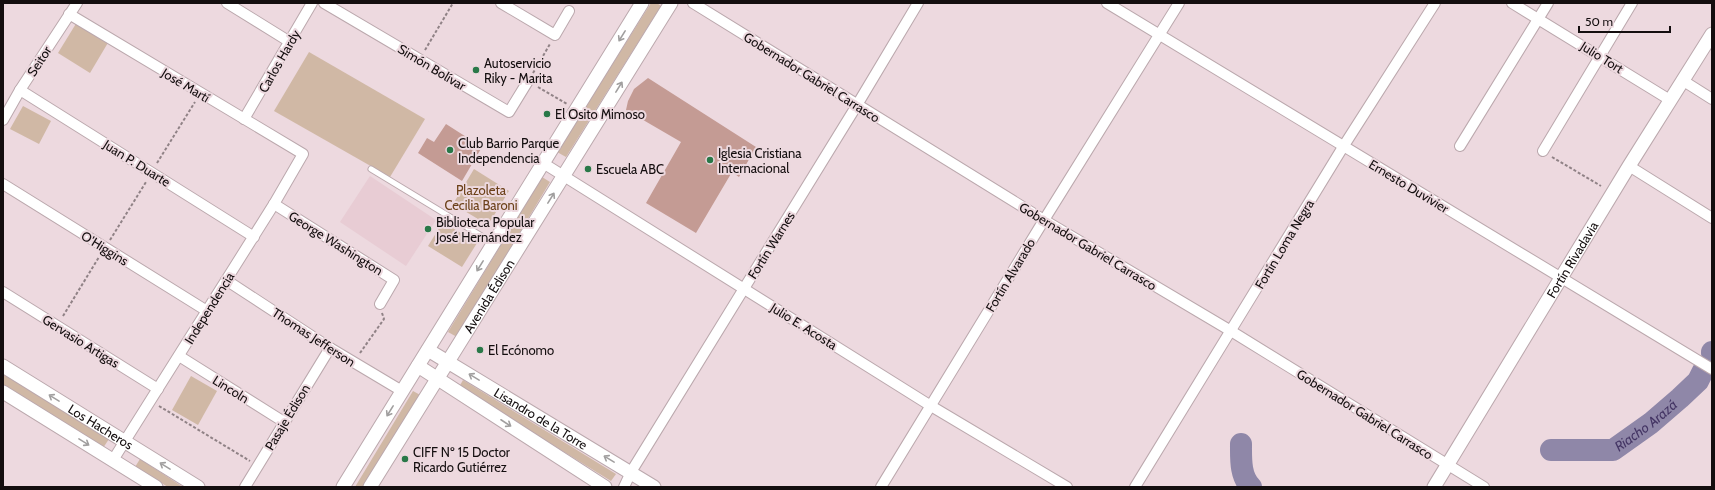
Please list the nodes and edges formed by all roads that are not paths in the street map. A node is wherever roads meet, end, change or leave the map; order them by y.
1 (77, 3) edge
2 (227, 3) edge
3 (312, 3) edge
4 (324, 3) edge
5 (501, 3) edge
6 (642, 3) edge
7 (671, 3) edge
8 (693, 3) edge
9 (918, 3) edge
10 (1107, 3) edge
11 (1179, 3) edge
12 (1435, 3) edge
13 (1512, 3) edge
14 (1548, 3) edge
15 (1632, 3) edge
16 (569, 11) dead end
17 (69, 14) junction
18 (1538, 19) junction
19 (1712, 34) edge
20 (1159, 35) junction
21 (290, 42) junction
22 (1600, 56) junction
23 (1682, 80) junction
24 (528, 81) road end
25 (20, 90) junction
26 (1712, 99) edge
27 (1670, 100) junction
28 (3, 103) edge
29 (857, 105) junction
30 (5, 117) edge
31 (244, 119) junction
32 (1460, 146) dead end
33 (1343, 147) junction
34 (1543, 151) road end
35 (302, 154) joint
36 (543, 163) junction
37 (1629, 166) junction
38 (372, 169) dead end
39 (564, 177) junction
40 (3, 184) edge
41 (274, 204) junction
42 (1712, 218) edge
43 (1044, 220) junction
44 (254, 236) junction
45 (494, 244) junction
46 (1562, 277) junction
47 (226, 280) junction
48 (744, 288) junction
49 (3, 292) edge
50 (380, 304) road end
51 (207, 311) junction
52 (1231, 331) junction
53 (330, 348) junction
54 (428, 350) junction
55 (179, 356) junction
56 (448, 362) junction
57 (3, 366) edge
58 (418, 366) junction
59 (1712, 369) edge
60 (438, 379) junction
61 (158, 389) junction
62 (402, 391) junction
63 (3, 392) edge
64 (931, 406) junction
65 (284, 422) junction
66 (124, 442) junction
67 (113, 460) junction
68 (1448, 464) junction
69 (631, 472) junction
70 (156, 487) edge
71 (198, 487) edge
72 (244, 487) edge
73 (343, 487) edge
74 (370, 487) edge
75 (605, 487) edge
76 (624, 487) edge
77 (654, 487) edge
78 (881, 487) edge
79 (1067, 487) edge
80 (1135, 487) edge
81 (1434, 487) edge
82 (1484, 487) edge

1 - 17 street, Seitor
2 - 21 street
3 - 21 street, Carlos Hardy
4 - 24 street, Simón Bolívar
5 - 16 street
6 -> 36 main road, Avenida Édison
39 -> 7 main road, Avenida Édison
8 - 29 street, Gobernador Gabriel Carrasco
9 - 29 street, Fortín Warnes
10 - 20 street, Ernesto Duvivier
11 - 20 street, Fortín Alvarado
12 - 33 street, Fortín Loma Negra
13 - 18 street, Julio Tort
14 - 18 street
15 - 22 street
17 - 25 street, Seitor
17 - 31 street, José Martí
18 - 22 street, Julio Tort
18 - 32 street
19 - 23 main road, Fortín Rivadavia
20 - 33 street, Ernesto Duvivier
20 - 43 street, Fortín Alvarado
21 - 31 street, Carlos Hardy
22 - 27 street, Julio Tort
22 - 34 street
23 - 26 street
23 - 27 main road, Fortín Rivadavia
25 - 30 street, Seitor
25 - 44 street, Juan P. Duarte
27 - 37 main road, Fortín Rivadavia
28 - 30 street
29 - 43 street, Gobernador Gabriel Carrasco
29 - 48 street, Fortín Warnes
31 - 35 street, José Martí
33 - 46 street, Ernesto Duvivier
33 - 52 street, Fortín Loma Negra
35 - 41 street, Independencia
36 - 39 street, Julio E. Acosta
36 - 45 main road, Avenida Édison
37 - 42 street
37 - 46 main road, Fortín Rivadavia
38 - 45 lane
39 - 48 street, Julio E. Acosta
56 -> 39 main road, Avenida Édison
40 - 51 street, O'Higgins
41 - 44 street, Independencia
41 - 50 street, George Washington
43 - 52 street, Gobernador Gabriel Carrasco
43 - 64 street, Fortín Alvarado
44 - 47 street, Independencia
45 -> 54 main road, Avenida Édison
46 - 59 street, Ernesto Duvivier
46 - 68 main road, Fortín Rivadavia
47 - 51 street, Independencia
47 - 53 street, Thomas Jefferson
48 - 64 street, Julio E. Acosta
48 - 69 street, Fortín Warnes
49 - 61 street, Gervasio Artigas
51 - 55 street, Independencia
52 - 68 street, Gobernador Gabriel Carrasco
52 - 80 street, Fortín Loma Negra
53 - 62 street, Thomas Jefferson
53 - 65 street, Pasaje Édison
54 - 56 main road, Lisandro de la Torre
54 - 58 main road, Avenida Édison
55 - 61 street, Independencia
55 - 65 street, Lincoln
56 - 60 main road, Avenida Édison
69 -> 56 main road, Lisandro de la Torre
66 -> 57 main road, Los Hacheros
58 - 60 main road, Lisandro de la Torre
58 - 62 main road, Avenida Édison
60 - 74 main road, Avenida Édison
60 -> 75 main road, Lisandro de la Torre
61 - 66 street, Independencia
62 -> 73 main road, Avenida Édison
63 -> 67 main road, Los Hacheros
64 - 78 street, Fortín Alvarado
64 - 79 street, Julio E. Acosta
65 - 72 street, Pasaje Édison
66 - 67 street, Independencia
71 -> 66 main road, Los Hacheros
67 - 70 main road, Los Hacheros
68 - 81 main road, Fortín Rivadavia
68 - 82 street, Gobernador Gabriel Carrasco
69 - 76 street, Fortín Warnes
69 - 77 main road, Lisandro de la Torre

